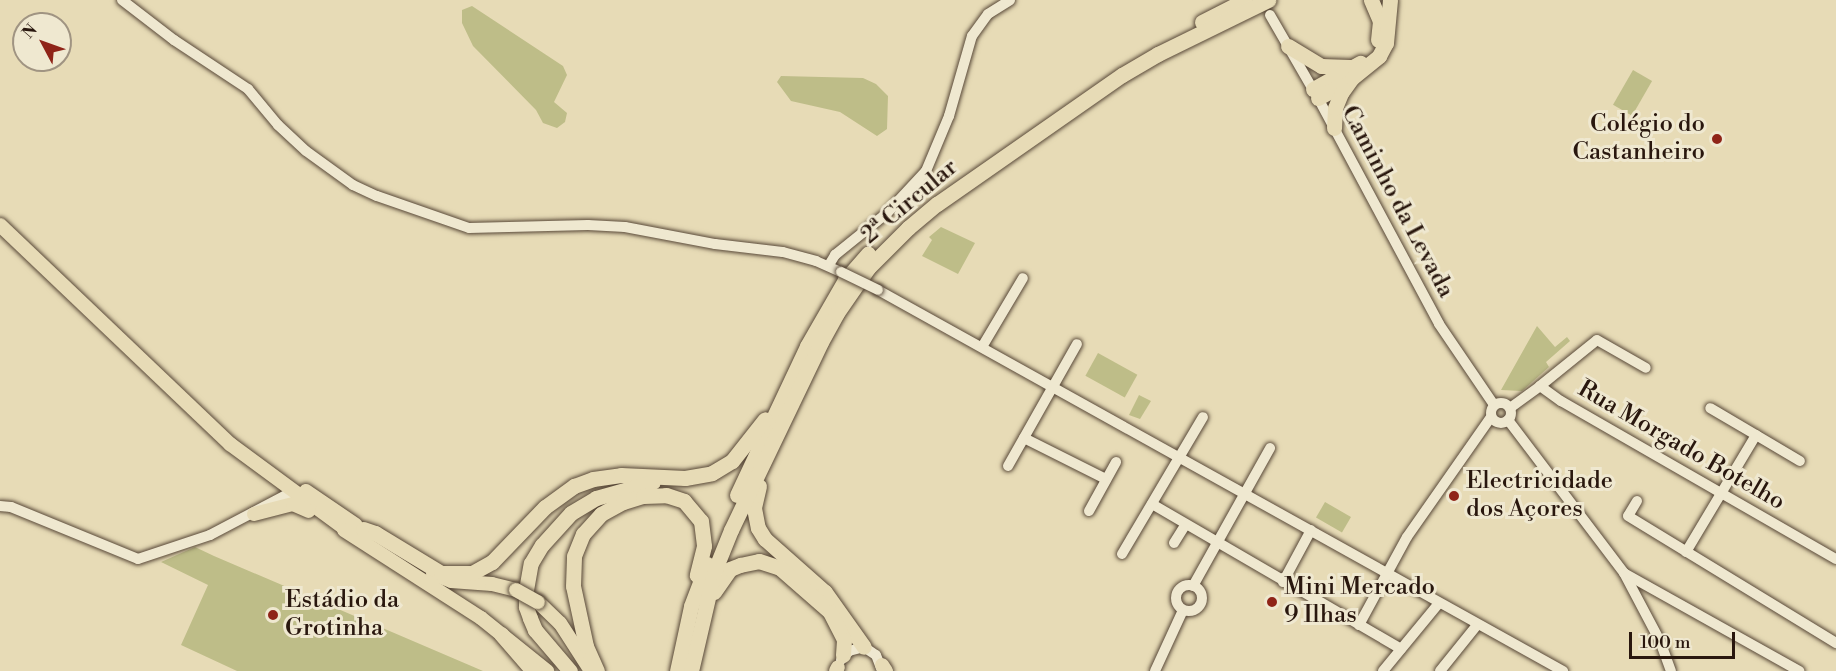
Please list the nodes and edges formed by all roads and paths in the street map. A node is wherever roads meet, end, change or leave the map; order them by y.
1 (122, 0) edge
2 (1010, 0) edge
3 (1245, 0) edge
4 (1371, 0) edge
5 (1390, 0) edge
6 (1269, 8) edge
7 (1288, 46) junction
8 (1354, 72) junction
9 (1315, 93) junction
10 (1334, 128) junction
11 (0, 225) edge
12 (829, 265) junction
13 (1023, 278) dead end
14 (1077, 344) dead end
15 (982, 347) junction
16 (799, 363) junction
17 (1646, 368) dead end
18 (803, 380) junction
19 (1053, 386) junction
20 (1540, 386) junction
21 (1494, 405) junction
22 (1509, 408) junction
23 (1710, 408) dead end
24 (192, 410) junction
25 (1203, 417) dead end
26 (1491, 417) junction
27 (1508, 420) junction
28 (1756, 435) junction
29 (1024, 438) junction
30 (1270, 448) dead end
31 (254, 455) junction
32 (1180, 456) junction
33 (1800, 461) dead end
34 (1116, 462) dead end
35 (1008, 466) dead end
36 (261, 469) junction
37 (670, 477) junction
38 (1106, 479) junction
39 (292, 492) junction
40 (1245, 493) junction
41 (1722, 493) junction
42 (276, 501) junction
43 (1637, 501) dead end
44 (1152, 504) junction
45 (0, 506) edge
46 (1089, 511) dead end
47 (254, 514) junction
48 (1186, 524) junction
49 (357, 530) junction
50 (1311, 530) junction
51 (1174, 543) dead end
52 (1217, 543) junction
53 (1686, 552) junction
54 (1122, 554) dead end
55 (1836, 559) edge
56 (1387, 573) junction
57 (1624, 573) junction
58 (1283, 582) junction
59 (1193, 586) junction
60 (1439, 603) junction
61 (691, 606) junction
62 (1183, 610) junction
63 (1359, 625) junction
64 (1477, 625) junction
65 (501, 634) junction
66 (697, 639) junction
67 (1836, 643) edge
68 (864, 647) junction
69 (1401, 649) junction
70 (839, 666) edge
71 (883, 669) edge
72 (533, 671) edge
73 (547, 671) edge
74 (570, 671) edge
75 (591, 671) edge
76 (597, 671) edge
77 (677, 671) edge
78 (691, 671) edge
79 (1155, 671) edge
80 (1383, 671) edge
81 (1440, 671) edge
82 (1563, 671) edge
83 (1671, 671) edge
84 (1799, 671) edge

1 - 12 street
2 - 12 street
3 - 16 highway, 2ª Circular
4 - 8 highway
5 - 8 highway
6 - 7 street, Caminho da Levada
6 - 18 highway, 2ª Circular
7 - 8 highway
7 - 9 street, Caminho da Levada
8 - 9 highway
8 - 10 highway
9 - 10 street, Caminho da Levada
10 - 21 street, Caminho da Levada
11 - 24 main road
12 - 15 street, bridge
13 - 15 street
14 - 19 street
15 - 19 street
16 - 37 highway
16 - 61 highway, 2ª Circular
17 - 20 street
18 - 66 highway, 2ª Circular
18 - 68 highway
19 - 29 street
19 - 32 street
20 - 22 street, Rua Morgado Botelho
20 - 41 street, Rua Morgado Botelho
21 - 22 street
21 - 26 street
22 - 27 street
23 - 28 street
24 - 31 main road
24 - 36 main road
25 - 32 street
26 - 27 street
26 - 56 street
27 - 57 street
28 - 33 street
28 - 41 street
29 - 35 street
29 - 38 street
30 - 40 street
31 - 39 main road
31 - 49 main road
32 - 40 street
32 - 44 street
34 - 38 street
36 - 39 main road
36 - 42 main road
37 - 49 highway
37 - 74 highway
38 - 46 street
39 - 42 street
39 - 49 main road
40 - 50 street
40 - 52 street
41 - 53 street
41 - 55 street, Rua Morgado Botelho
42 - 47 street
43 - 53 street
44 - 48 street
44 - 54 street
45 - 47 street
47 - 49 main road
48 - 51 street
48 - 52 street
49 - 65 main road
49 - 75 main road, bridge
50 - 56 street
50 - 58 street
52 - 58 street
52 - 59 street
53 - 67 street
56 - 60 street
56 - 63 street
57 - 83 street
57 - 84 street
58 - 63 street
59 - 62 street
59 - 62 street
60 - 64 street
60 - 69 street
61 - 76 highway
61 - 77 highway, 2ª Circular
62 - 79 street
63 - 69 street
64 - 81 street
64 - 82 street
65 - 72 highway
65 - 73 main road
66 - 70 highway
66 - 78 highway, 2ª Circular
68 - 70 street
68 - 71 street
69 - 80 street

